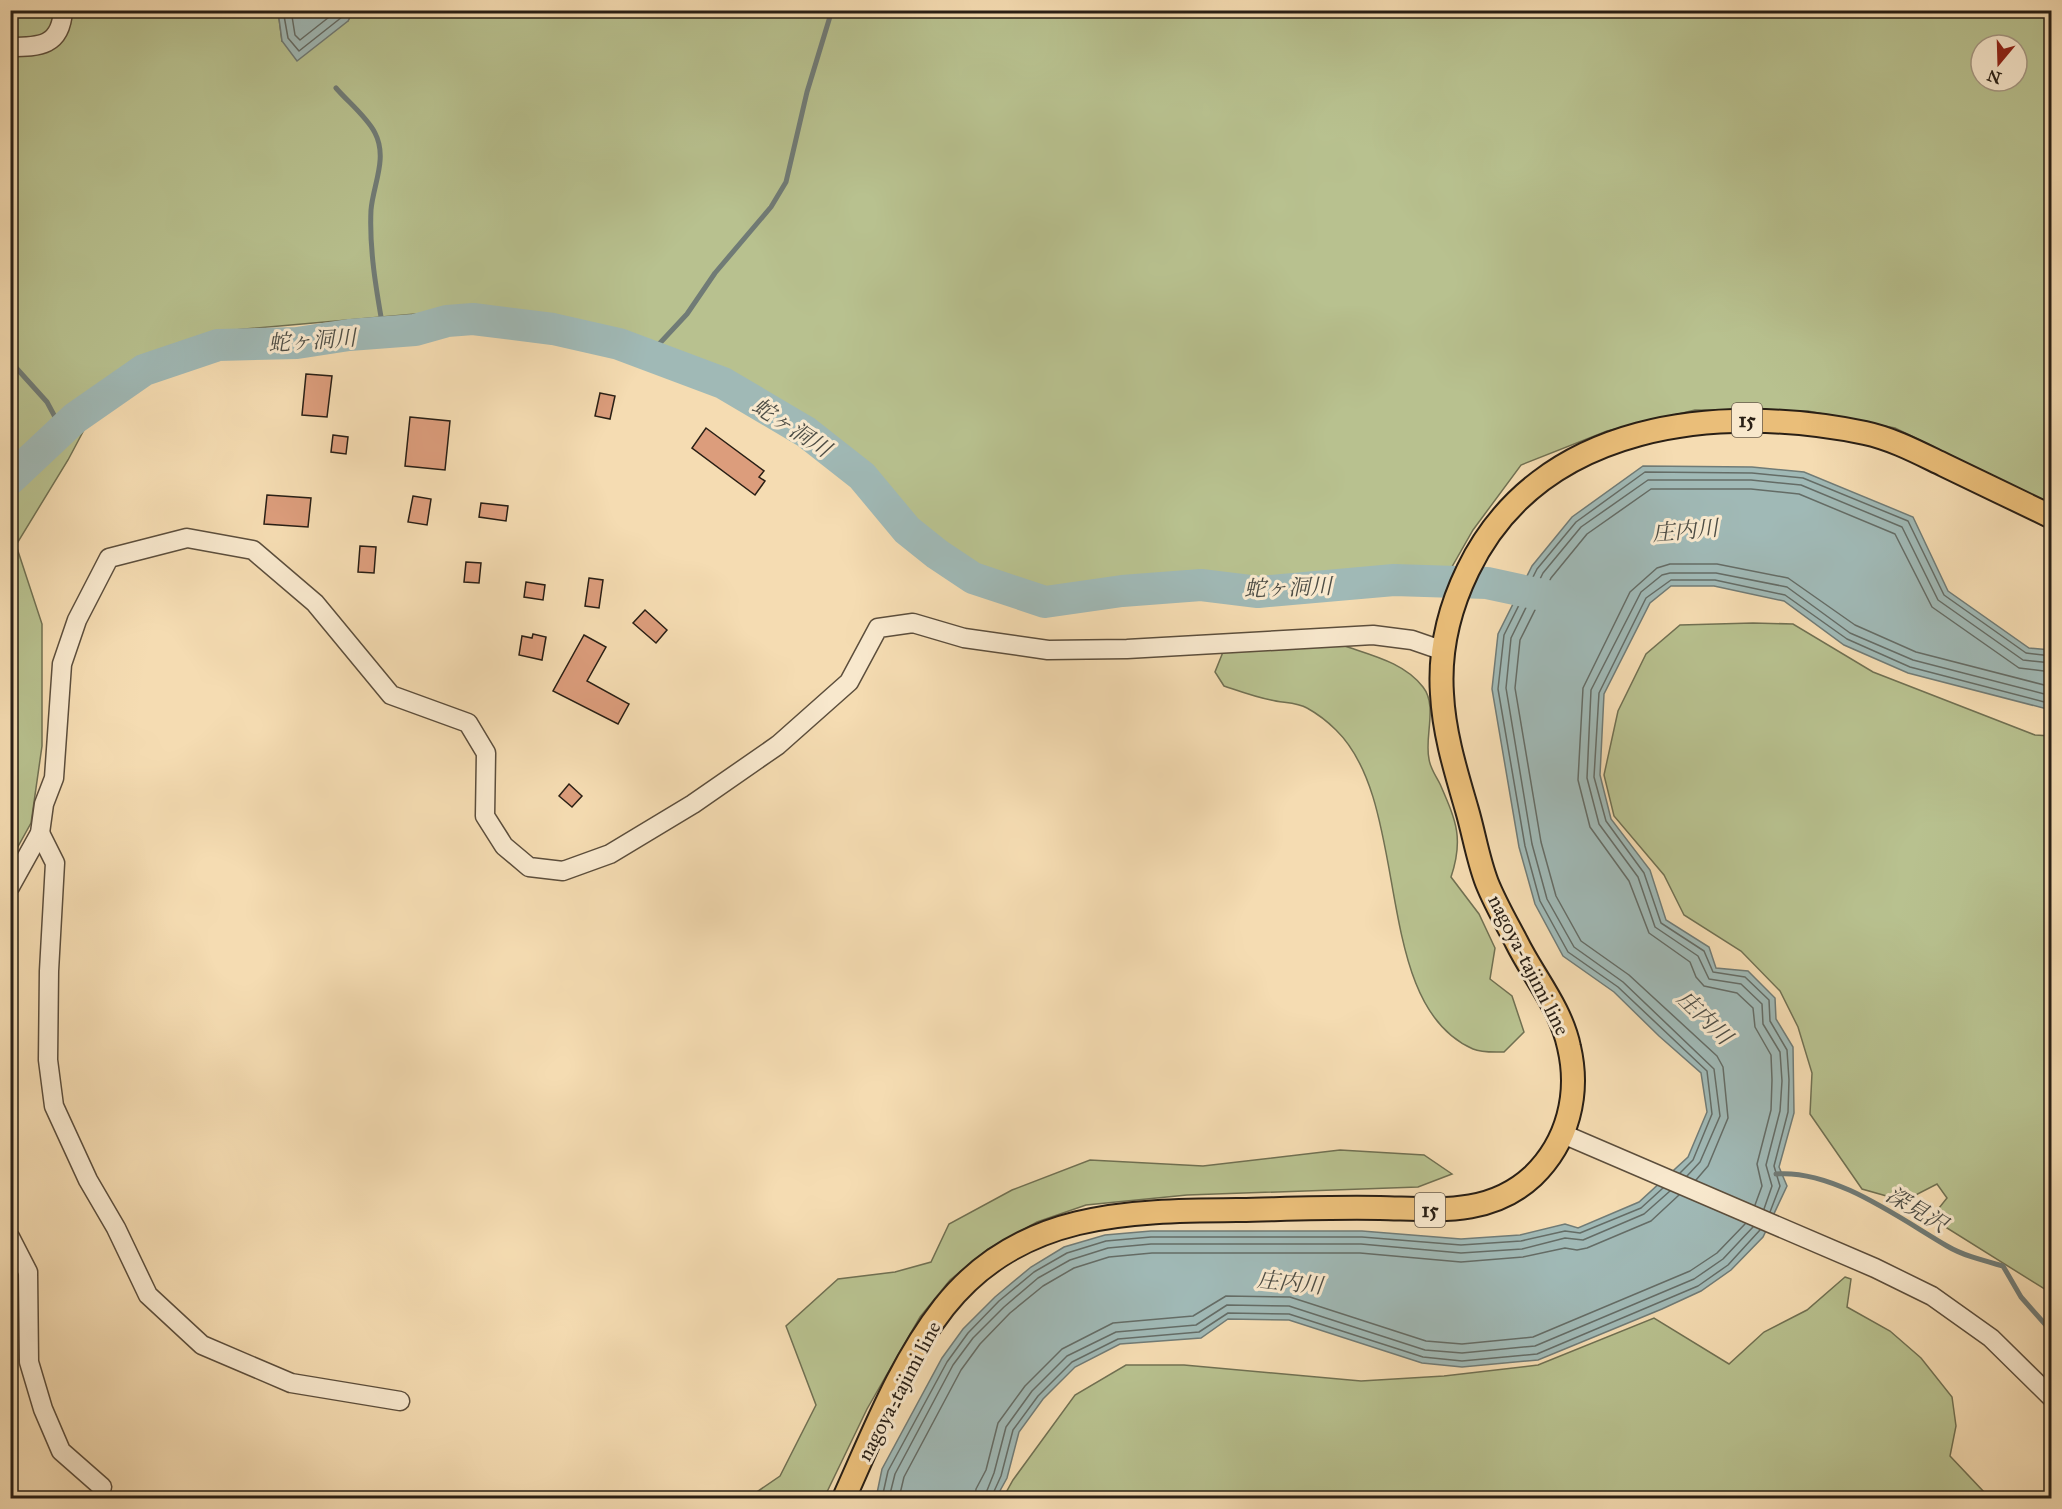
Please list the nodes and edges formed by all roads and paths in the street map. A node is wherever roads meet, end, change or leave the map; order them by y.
1 (63, 10) edge
2 (10, 47) edge
3 (2052, 517) edge
4 (1441, 650) junction
5 (40, 833) junction
6 (10, 887) edge
7 (1563, 1134) junction
8 (10, 1237) edge
9 (2052, 1398) edge
10 (400, 1401) dead end
11 (102, 1487) dead end
12 (844, 1498) edge

1 - 2 street
3 - 4 main road, nagoya-tajimi line / 15
4 - 5 street
4 - 7 main road, nagoya-tajimi line / 15
5 - 6 street
5 - 10 street
7 - 9 street
7 - 12 main road, nagoya-tajimi line / 15
8 - 11 street

